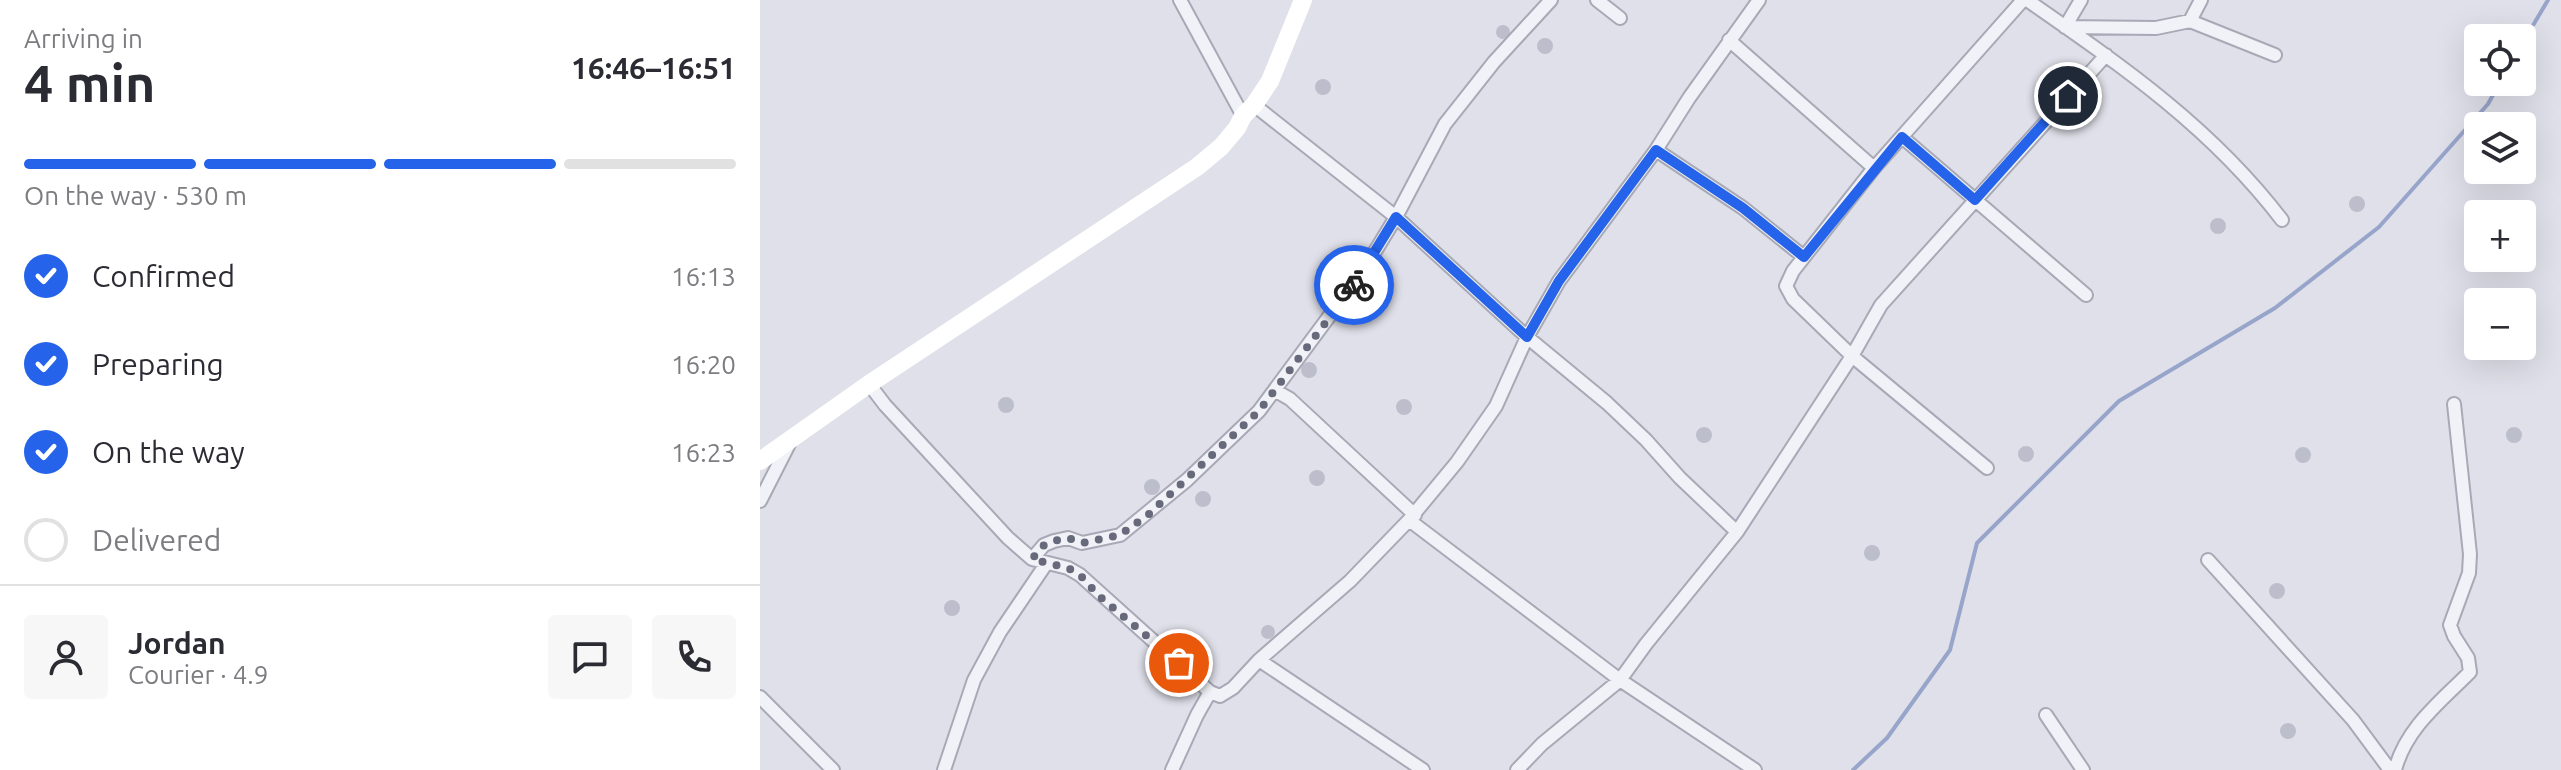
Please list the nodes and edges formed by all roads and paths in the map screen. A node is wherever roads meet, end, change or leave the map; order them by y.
1 (1180, 0) edge
2 (1303, 0) edge
3 (1551, 0) edge
4 (1597, 0) edge
5 (1759, 0) edge
6 (2025, 0) edge
7 (2081, 0) edge
8 (2201, 0) edge
9 (1620, 18) dead end
10 (2190, 21) junction
11 (2065, 27) junction
12 (1729, 40) junction
13 (2106, 55) junction
14 (2275, 55) dead end
15 (1248, 110) junction
16 (1902, 137) junction
17 (1656, 150) junction
18 (1874, 168) junction
19 (1975, 200) junction
20 (1396, 217) junction
21 (2282, 220) dead end
22 (1804, 257) junction
23 (2086, 295) dead end
24 (1527, 337) junction
25 (1852, 356) junction
26 (869, 384) junction
27 (1276, 391) junction
28 (2454, 404) dead end
29 (792, 440) junction
30 (760, 461) edge
31 (1987, 468) dead end
32 (760, 501) edge
33 (1412, 518) junction
34 (1737, 532) junction
35 (1032, 559) junction
36 (2208, 560) dead end
37 (1046, 564) junction
38 (1259, 660) junction
39 (1620, 680) junction
40 (1210, 692) junction
41 (760, 697) edge
42 (2046, 715) dead end
43 (833, 770) edge
44 (944, 770) edge
45 (1172, 770) edge
46 (1423, 770) edge
47 (1517, 770) edge
48 (1755, 770) edge
49 (2083, 770) edge
50 (2392, 770) edge

1 - 15 street
2 - 15 street
3 - 20 street
4 - 9 street
5 - 12 street
6 - 11 street
6 - 16 street
7 - 11 street
8 - 10 street
10 - 11 street
10 - 14 street
11 - 13 street
12 - 17 street
12 - 18 street
13 - 19 street
13 - 21 street
15 - 20 street
15 - 26 street
16 - 18 street
16 - 19 street
17 - 22 street
17 - 24 street
18 - 22 street
19 - 23 street
19 - 25 street
20 - 24 street
20 - 27 street
22 - 25 street
24 - 33 street
24 - 34 street
25 - 31 street
25 - 34 street
26 - 29 street
26 - 35 street
27 - 33 street
27 - 35 street
28 - 50 street
29 - 30 street
29 - 32 street
33 - 38 street
33 - 39 street
34 - 39 street
35 - 37 street
36 - 50 street
37 - 40 street
37 - 44 street
38 - 40 street
38 - 46 street
39 - 47 street
39 - 48 street
40 - 45 street
41 - 43 street
42 - 49 street

